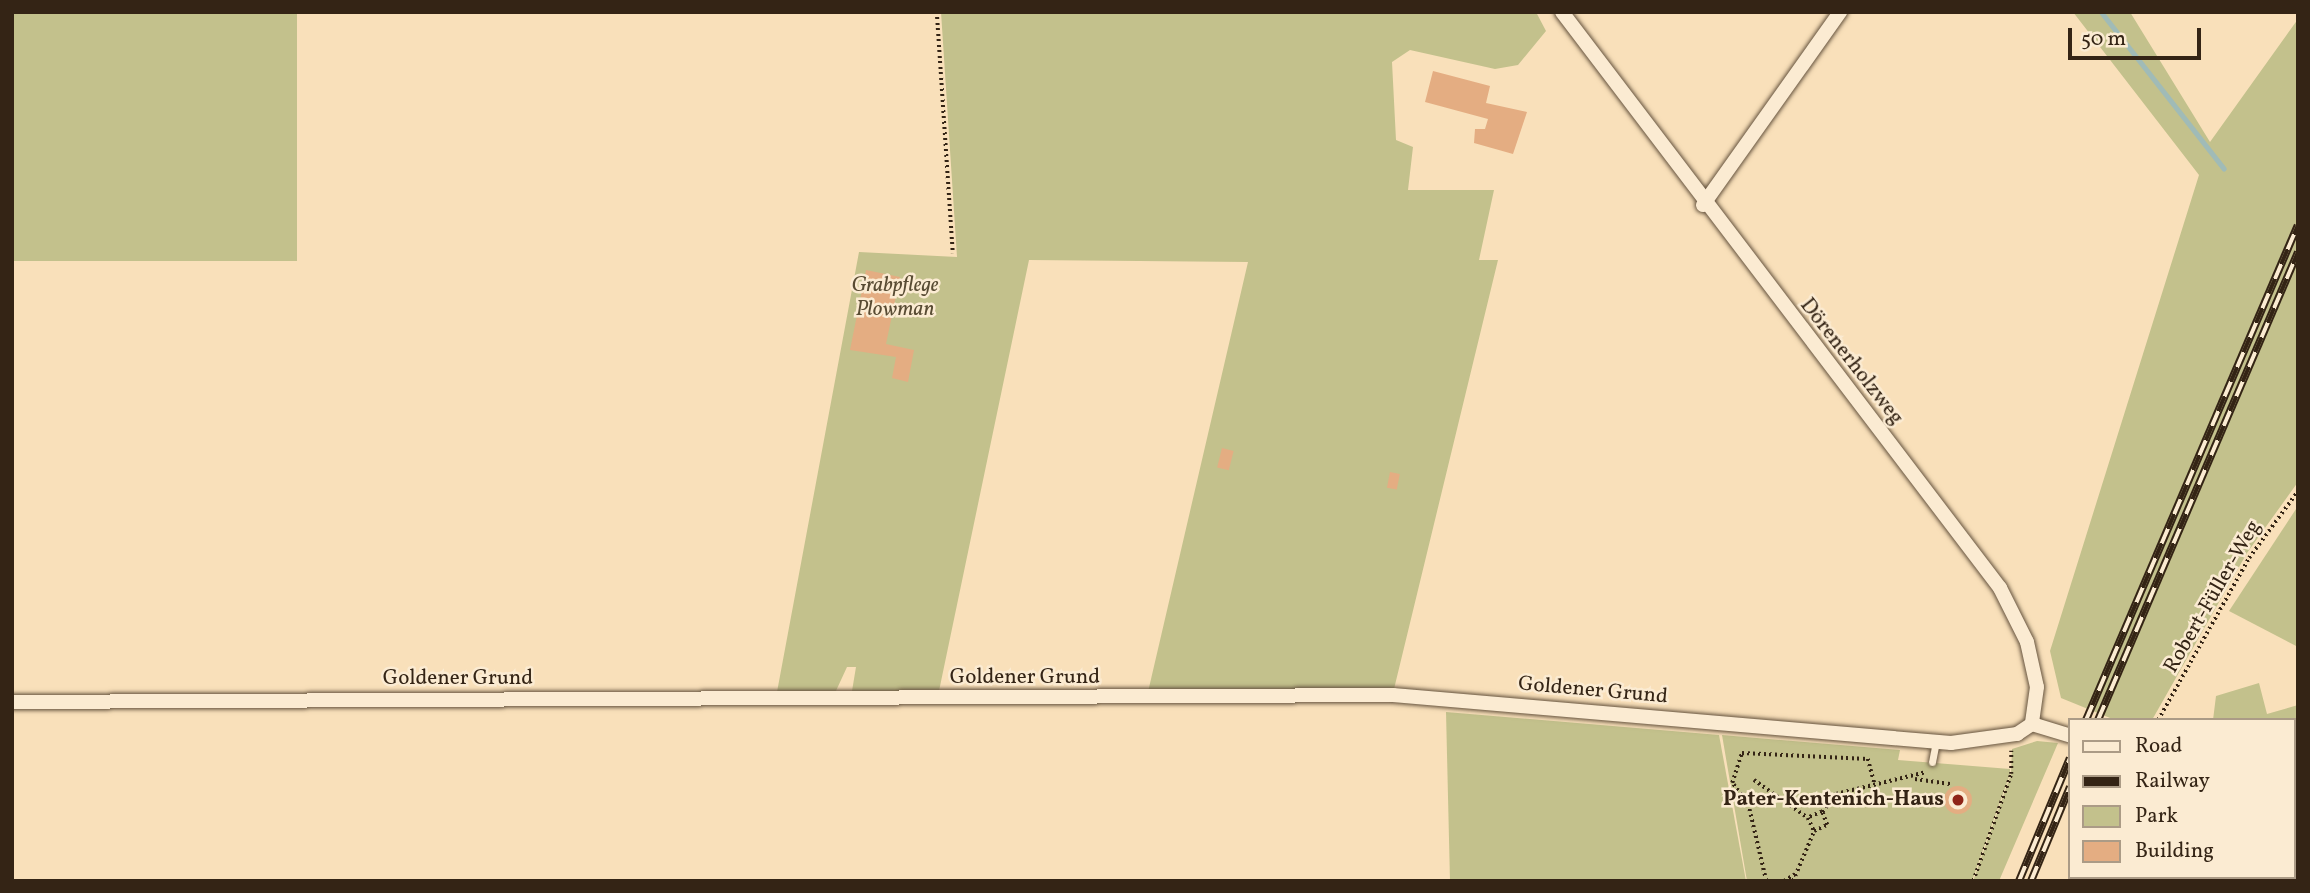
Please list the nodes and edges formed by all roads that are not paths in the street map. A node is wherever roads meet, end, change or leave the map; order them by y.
1 (1562, 12) edge
2 (1840, 12) edge
3 (1703, 205) junction
4 (12, 702) edge
5 (2032, 724) junction
6 (2068, 736) edge
7 (1936, 741) junction
8 (1932, 762) road end

1 - 3 street, Dörenerholzweg
2 - 3 street
3 - 5 street, Dörenerholzweg
4 - 7 street, Goldener Grund
5 - 6 street
5 - 7 street, Goldener Grund
7 - 8 lane

